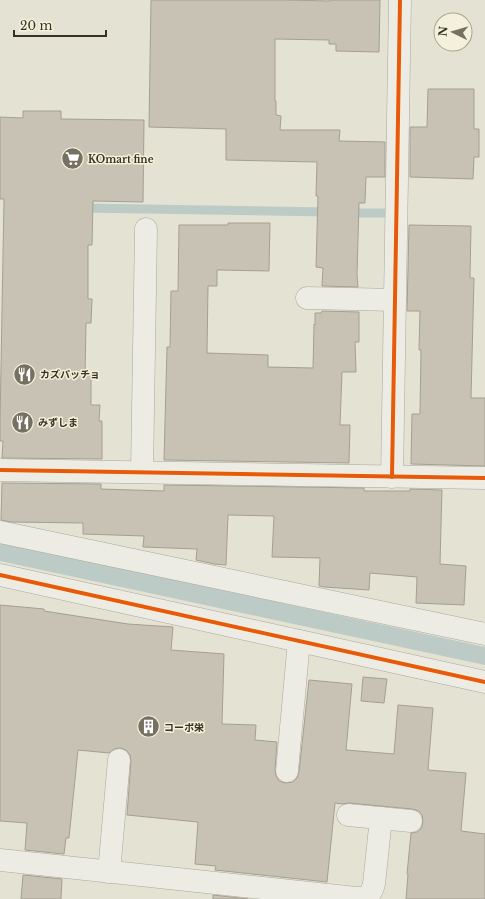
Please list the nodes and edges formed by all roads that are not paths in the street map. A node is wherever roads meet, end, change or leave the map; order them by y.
1 (400, 0) edge
2 (146, 229) dead end
3 (307, 298) dead end
4 (395, 300) junction
5 (0, 470) edge
6 (142, 472) junction
7 (392, 477) junction
8 (485, 478) edge
9 (0, 532) edge
10 (0, 575) edge
11 (485, 634) edge
12 (299, 641) junction
13 (485, 682) edge
14 (119, 760) dead end
15 (287, 772) dead end
16 (348, 815) dead end
17 (381, 818) junction
18 (411, 821) dead end
19 (0, 860) edge
20 (109, 872) junction

1 - 4 street
2 - 6 street
3 - 4 street
4 - 7 street
5 - 6 street
6 - 7 street
7 - 8 street
9 - 11 street
10 - 12 street
12 - 13 street
12 - 15 street
14 - 20 street
16 - 17 street
17 - 18 street
17 - 20 street
19 - 20 street

